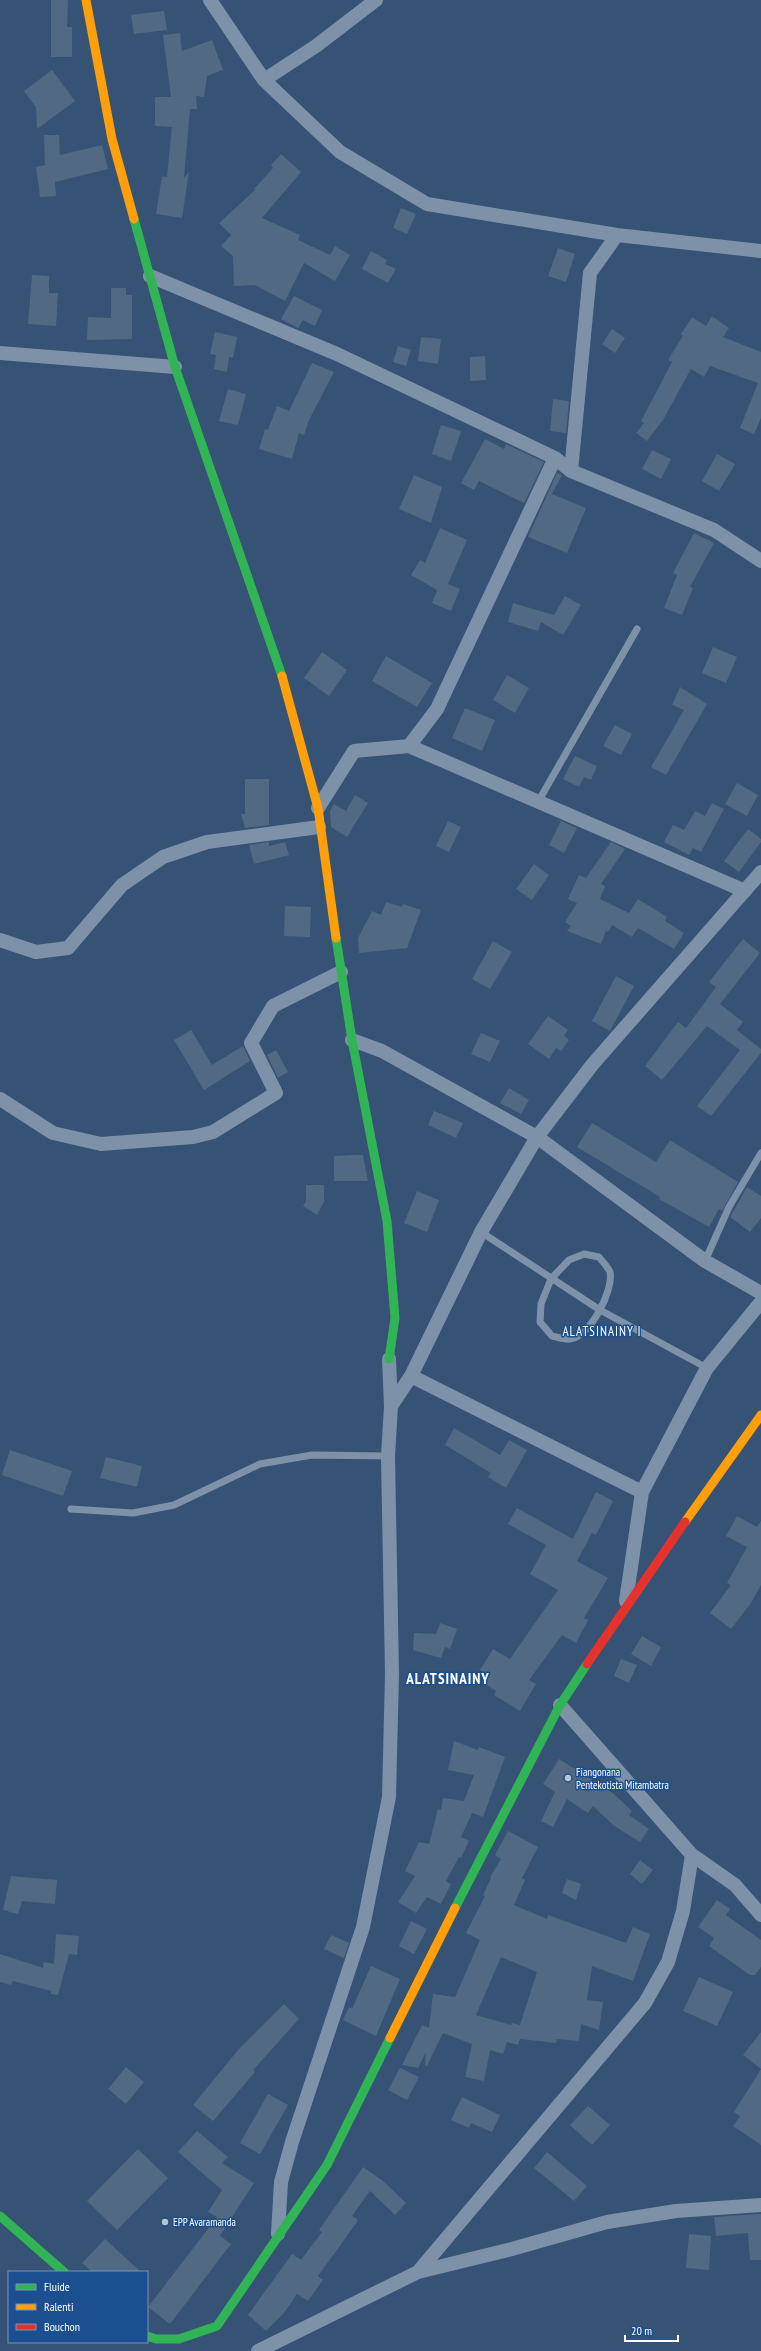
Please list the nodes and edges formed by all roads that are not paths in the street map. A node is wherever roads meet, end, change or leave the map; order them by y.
1 (86, 0) edge
2 (210, 0) edge
3 (376, 0) edge
4 (264, 80) junction
5 (617, 235) junction
6 (761, 251) edge
7 (150, 276) junction
8 (0, 353) edge
9 (175, 367) junction
10 (555, 458) junction
11 (571, 471) junction
12 (761, 562) edge
13 (638, 629) dead end
14 (409, 746) junction
15 (538, 802) junction
16 (318, 808) junction
17 (319, 827) junction
18 (761, 872) edge
19 (744, 891) junction
20 (0, 940) edge
21 (341, 972) junction
22 (352, 1040) junction
23 (0, 1099) edge
24 (537, 1137) junction
25 (761, 1153) edge
26 (481, 1232) junction
27 (704, 1261) junction
28 (550, 1279) junction
29 (761, 1293) edge
30 (761, 1302) edge
31 (600, 1310) junction
32 (389, 1359) joint
33 (707, 1368) junction
34 (411, 1376) junction
35 (391, 1406) junction
36 (761, 1415) edge
37 (388, 1456) junction
38 (642, 1492) junction
39 (71, 1509) dead end
40 (625, 1607) junction
41 (560, 1705) junction
42 (692, 1855) junction
43 (761, 1915) edge
44 (761, 2205) edge
45 (0, 2216) edge
46 (278, 2234) junction
47 (63, 2271) edge
48 (418, 2272) junction
49 (217, 2326) junction
50 (148, 2336) edge
51 (204, 2341) dead end
52 (147, 2343) edge
53 (158, 2351) edge
54 (258, 2351) edge

1 - 7 street
2 - 4 street
3 - 4 street
4 - 5 street
5 - 6 street
5 - 11 street
7 - 9 street
7 - 10 street
8 - 9 street
9 - 16 street
10 - 11 street
10 - 14 street
11 - 12 street
13 - 15 lane
14 - 15 street
14 - 16 street
15 - 19 street
16 - 17 street
17 - 20 street
17 - 21 street
18 - 19 street
19 - 24 street
21 - 22 street
21 - 23 street
22 - 24 street
22 - 32 street
24 - 26 street
24 - 27 street
25 - 27 lane
26 - 28 lane
26 - 34 street
27 - 29 street
28 - 31 lane
28 - 31 lane
28 - 31 lane
30 - 33 street
31 - 33 lane
32 - 35 street
33 - 38 street
34 - 35 street
34 - 38 street
35 - 37 street
36 - 40 street
37 - 39 lane
37 - 46 street
38 - 40 street
40 - 41 street
41 - 42 street
41 - 46 street
42 - 43 street
42 - 48 street
44 - 48 street
45 - 47 street
46 - 49 street
48 - 54 street
49 - 50 street
49 - 51 street
52 - 53 street

